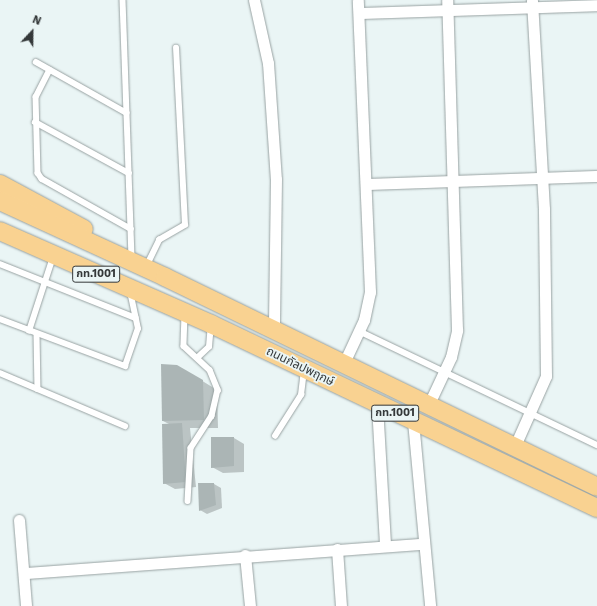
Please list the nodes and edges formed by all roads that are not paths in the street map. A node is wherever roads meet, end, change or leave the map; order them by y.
1 (123, 0) edge
2 (254, 0) edge
3 (358, 0) edge
4 (533, 4) edge
5 (447, 5) edge
6 (597, 5) edge
7 (359, 13) junction
8 (176, 48) dead end
9 (36, 62) dead end
10 (50, 70) junction
11 (127, 113) junction
12 (36, 122) junction
13 (129, 173) junction
14 (597, 176) edge
15 (542, 178) junction
16 (454, 180) junction
17 (0, 184) edge
18 (366, 184) junction
19 (0, 201) edge
20 (131, 229) junction
21 (0, 231) edge
22 (54, 254) junction
23 (140, 261) junction
24 (0, 264) edge
25 (165, 277) junction
26 (45, 282) junction
27 (130, 290) junction
28 (185, 313) junction
29 (136, 318) junction
30 (0, 319) edge
31 (211, 324) junction
32 (29, 330) junction
33 (274, 331) junction
34 (359, 332) junction
35 (37, 334) junction
36 (197, 358) junction
37 (343, 365) junction
38 (305, 370) junction
39 (444, 372) junction
40 (0, 373) edge
41 (38, 390) junction
42 (378, 404) junction
43 (428, 406) junction
44 (532, 414) junction
45 (413, 421) junction
46 (125, 426) dead end
47 (275, 436) dead end
48 (597, 444) edge
49 (514, 448) junction
50 (597, 487) edge
51 (188, 501) dead end
52 (597, 508) edge
53 (19, 520) dead end
54 (424, 544) junction
55 (385, 545) junction
56 (337, 549) junction
57 (245, 555) junction
58 (24, 573) junction
59 (26, 606) edge
60 (250, 606) edge
61 (341, 606) edge
62 (430, 606) edge

1 - 11 lane
2 - 33 street
3 - 7 street
4 - 5 street
4 - 6 street
4 - 15 street
5 - 7 street
5 - 16 street
7 - 18 street
8 - 23 lane
9 - 10 lane
10 - 11 lane
10 - 12 lane
11 - 13 lane
12 - 13 lane
12 - 20 lane
13 - 20 lane
14 - 15 street
15 - 16 street
15 - 44 street
16 - 18 street
16 - 39 street
17 - 23 main road
18 - 34 street
19 - 25 main road
20 - 23 lane
21 - 22 main road, ถนนกัลปพฤกษ์ / กท.1001
22 - 26 lane
22 - 27 main road, ถนนกัลปพฤกษ์ / กท.1001
23 - 25 main road
24 - 26 lane
25 - 33 main road, ถนนกัลปพฤกษ์ / กท.1001
26 - 29 lane
26 - 32 lane
27 - 28 main road, ถนนกัลปพฤกษ์ / กท.1001
27 - 29 lane
28 - 31 main road, ถนนกัลปพฤกษ์ / กท.1001
28 - 36 lane
29 - 35 lane
30 - 32 lane
31 - 36 lane
31 - 38 main road, ถนนกัลปพฤกษ์ / กท.1001
32 - 35 lane
33 - 37 main road, ถนนกัลปพฤกษ์ / กท.1001
34 - 37 street
34 - 39 lane
35 - 41 lane
36 - 51 lane
37 - 43 main road, ถนนกัลปพฤกษ์ / กท.1001
38 - 42 main road, ถนนกัลปพฤกษ์ / กท.1001
38 - 47 lane
39 - 43 street
39 - 44 lane
40 - 41 lane
41 - 46 lane
42 - 45 main road, ถนนกัลปพฤกษ์ / กท.1001
42 - 55 street
43 - 49 main road, ถนนกัลปพฤกษ์ / กท.1001
44 - 48 lane
44 - 49 street
45 - 52 main road, ถนนกัลปพฤกษ์ / กท.1001
45 - 54 street
49 - 50 main road, ถนนกัลปพฤกษ์ / กท.1001
53 - 58 street
54 - 55 street
54 - 62 street
55 - 56 street
56 - 57 street
56 - 61 street
57 - 58 street
57 - 60 street
58 - 59 street

